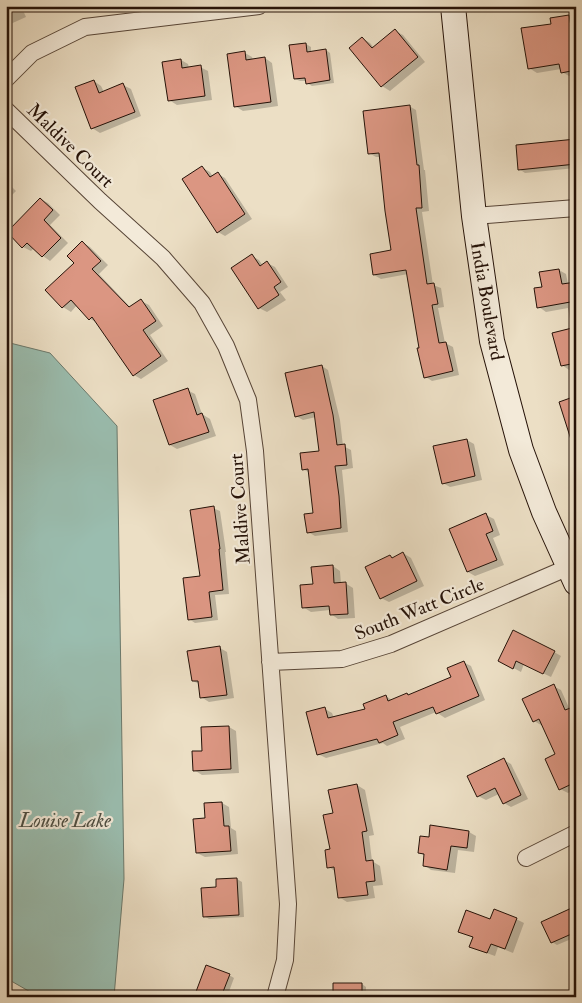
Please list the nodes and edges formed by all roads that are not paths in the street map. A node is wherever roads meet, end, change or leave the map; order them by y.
1 (259, 6) edge
2 (453, 6) edge
3 (6, 79) edge
4 (6, 110) edge
5 (576, 208) edge
6 (474, 216) junction
7 (573, 572) edge
8 (270, 662) junction
9 (576, 833) edge
10 (526, 858) dead end
11 (276, 997) edge

1 - 3 street
2 - 6 street, India Boulevard
4 - 8 street, Maldive Court
5 - 6 street
6 - 7 street, India Boulevard
7 - 8 street, South Watt Circle
8 - 11 street, Maldive Court
9 - 10 street

